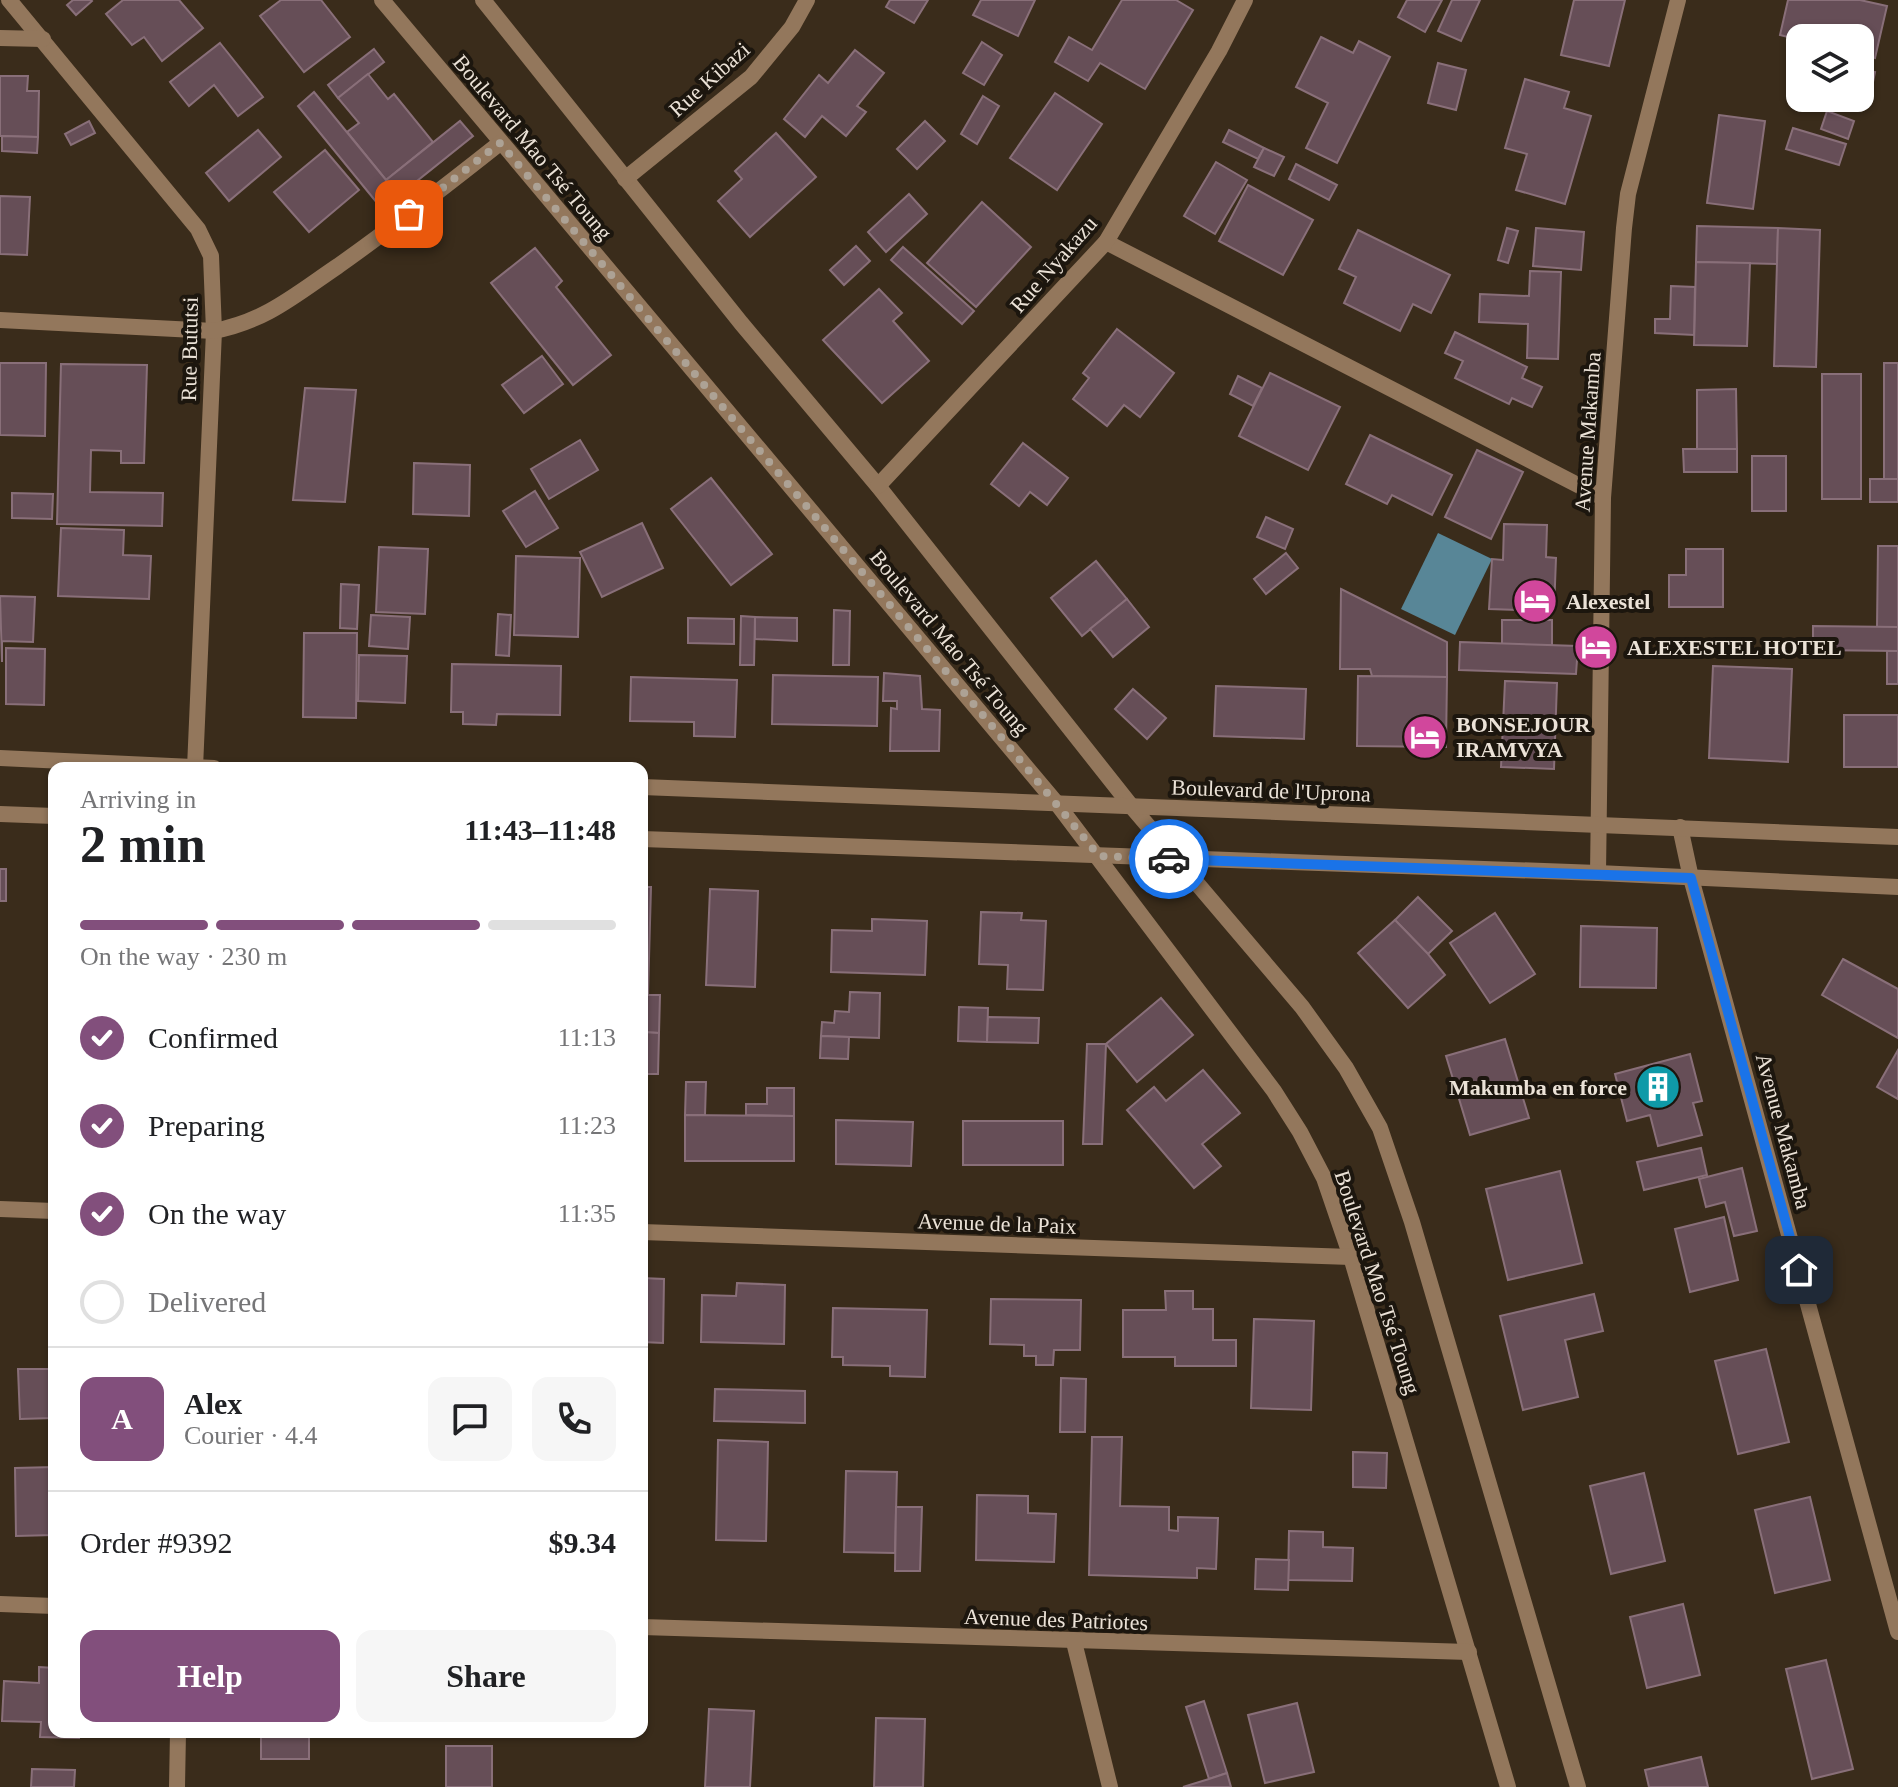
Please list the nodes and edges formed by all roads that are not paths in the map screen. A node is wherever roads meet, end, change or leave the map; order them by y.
1 (9, 0) edge
2 (382, 0) edge
3 (483, 0) edge
4 (807, 0) edge
5 (1245, 0) edge
6 (1678, 0) edge
7 (0, 38) edge
8 (43, 39) junction
9 (500, 143) junction
10 (625, 179) junction
11 (1106, 242) junction
12 (0, 320) edge
13 (214, 331) junction
14 (878, 486) junction
15 (1603, 498) junction
16 (0, 758) edge
17 (78, 762) edge
18 (195, 762) edge
19 (648, 787) edge
20 (1058, 805) junction
21 (1132, 807) junction
22 (0, 814) edge
23 (48, 816) edge
24 (1600, 823) junction
25 (1680, 827) junction
26 (1898, 837) edge
27 (648, 839) edge
28 (1099, 856) junction
29 (1178, 859) junction
30 (1598, 873) junction
31 (1691, 878) junction
32 (1898, 887) edge
33 (0, 1209) edge
34 (48, 1211) edge
35 (648, 1232) edge
36 (1351, 1257) junction
37 (0, 1604) edge
38 (48, 1606) edge
39 (648, 1627) edge
40 (1898, 1632) edge
41 (1074, 1642) junction
42 (1469, 1652) junction
43 (178, 1738) edge
44 (177, 1787) edge
45 (1110, 1787) edge
46 (1508, 1787) edge
47 (1578, 1787) edge

1 - 8 street, Rue Bututsi
2 - 9 street, Boulevard Mao Tsé Toung
3 - 10 street, Boulevard Mao Tsé Toung
4 - 10 street, Rue Kibazi
5 - 11 street, Rue Nyakazu
6 - 15 street, Avenue Makamba
7 - 8 street
8 - 13 street, Rue Bututsi
9 - 13 street
9 - 20 street, Boulevard Mao Tsé Toung
10 - 14 street, Boulevard Mao Tsé Toung
11 - 14 street, Rue Nyakazu
11 - 15 street
12 - 13 street
13 - 18 street, Rue Bututsi
14 - 21 street, Boulevard Mao Tsé Toung
15 - 24 street, Avenue Makamba
16 - 17 street
19 - 20 street, Boulevard de l'Uprona
20 - 21 street, Boulevard de l'Uprona
20 - 28 street, Boulevard Mao Tsé Toung
21 - 24 street, Boulevard de l'Uprona
21 - 29 street, Boulevard Mao Tsé Toung
22 - 23 street
24 - 25 street, Boulevard de l'Uprona
24 - 30 street, Avenue Makamba
25 - 26 street, Boulevard de l'Uprona
25 - 31 street, Avenue Makamba
27 - 28 street
28 - 29 street
28 - 36 street, Boulevard Mao Tsé Toung
29 - 30 street
29 - 47 street, Boulevard Mao Tsé Toung
30 - 31 street
31 - 32 street
31 - 40 street, Avenue Makamba
33 - 34 street
35 - 36 street, Avenue de la Paix
36 - 42 street, Boulevard Mao Tsé Toung
37 - 38 street
39 - 41 street, Avenue des Patriotes
41 - 42 street, Avenue des Patriotes
41 - 45 street
42 - 46 street, Boulevard Mao Tsé Toung
43 - 44 street

